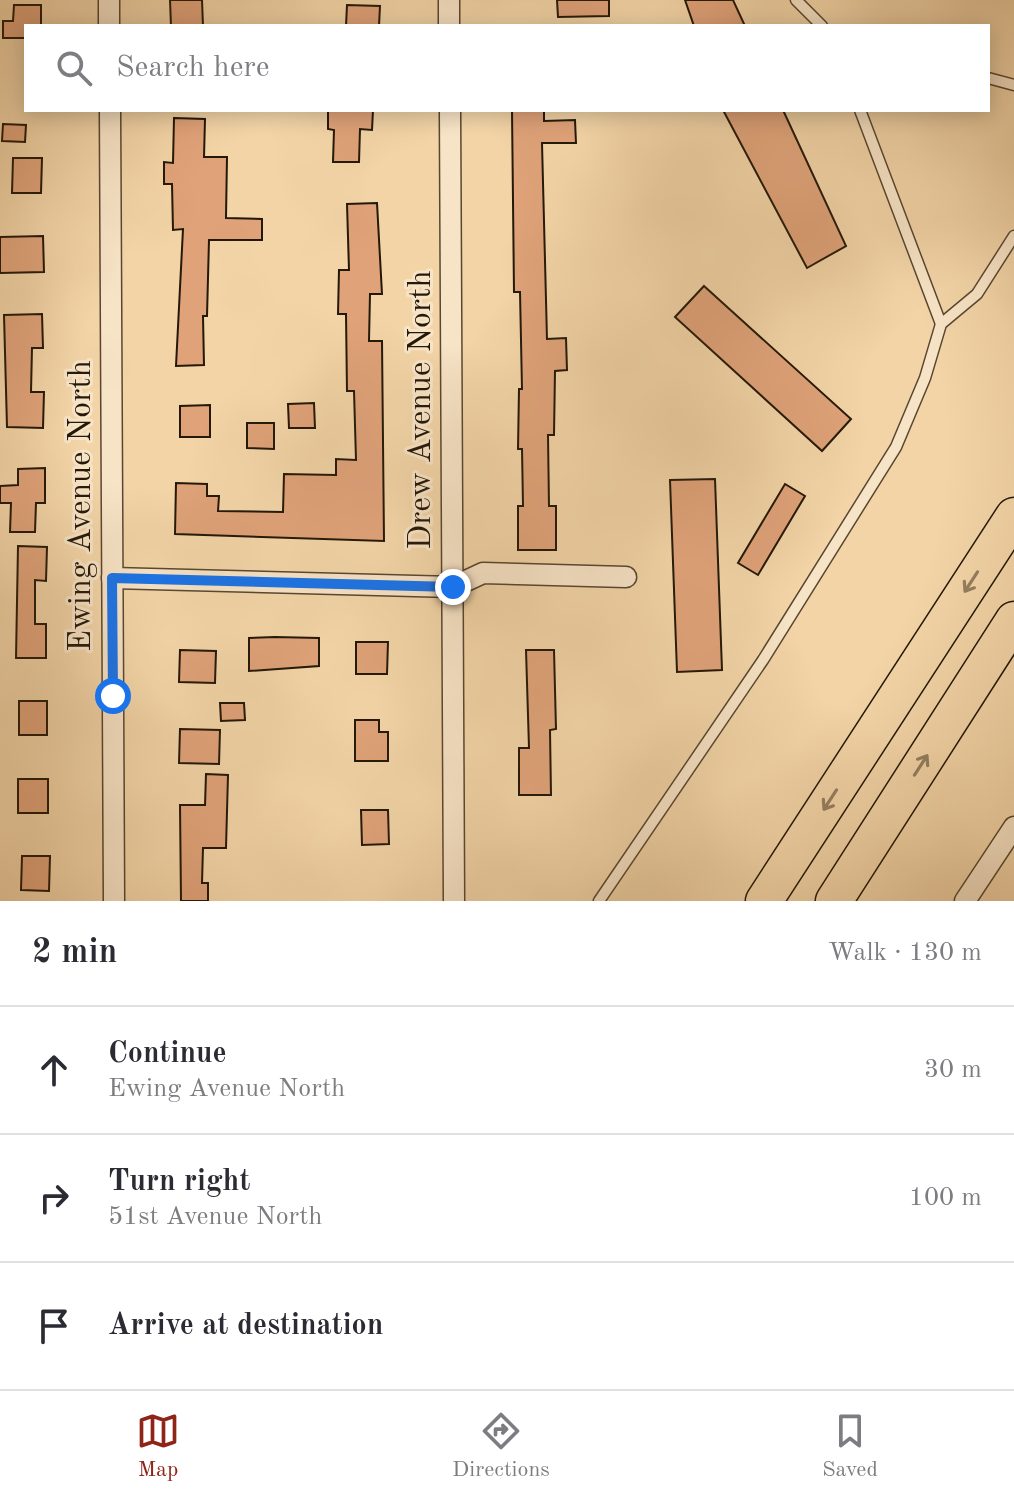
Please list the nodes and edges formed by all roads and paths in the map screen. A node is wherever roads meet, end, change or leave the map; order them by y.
1 (109, 0) edge
2 (449, 0) edge
3 (796, 0) edge
4 (109, 24) edge
5 (449, 24) edge
6 (820, 24) edge
7 (990, 79) edge
8 (1014, 85) edge
9 (110, 112) edge
10 (450, 112) edge
11 (861, 112) edge
12 (1014, 236) edge
13 (941, 324) junction
14 (1014, 516) edge
15 (626, 577) dead end
16 (112, 578) junction
17 (453, 587) junction
18 (1014, 620) edge
19 (1014, 827) edge
20 (114, 901) edge
21 (454, 901) edge
22 (599, 901) edge
23 (764, 901) edge
24 (834, 901) edge
25 (965, 901) edge

1 - 4 street
2 - 5 street
3 - 6 lane
7 - 8 lane
9 - 16 street, Ewing Avenue North
10 - 17 street, Drew Avenue North
11 - 13 lane
12 - 13 lane
13 - 22 lane
14 -> 23 highway
15 - 17 street
16 - 17 street
16 - 20 street, Ewing Avenue North
17 - 21 street, Drew Avenue North
24 -> 18 highway
19 - 25 street

